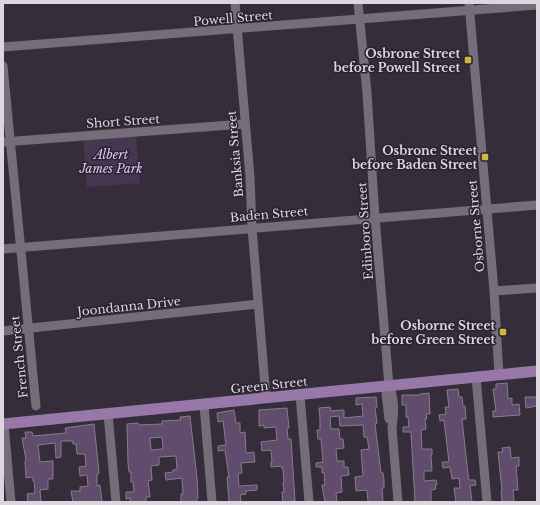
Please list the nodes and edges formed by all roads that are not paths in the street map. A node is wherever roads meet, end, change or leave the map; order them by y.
1 (235, 3) edge
2 (358, 3) edge
3 (537, 5) edge
4 (469, 7) edge
5 (359, 20) junction
6 (236, 30) junction
7 (3, 48) edge
8 (3, 66) edge
9 (244, 124) junction
10 (7, 142) edge
11 (537, 205) edge
12 (486, 209) junction
13 (375, 218) junction
14 (252, 228) junction
15 (21, 248) junction
16 (3, 249) edge
17 (537, 288) edge
18 (494, 291) junction
19 (258, 304) junction
20 (27, 329) junction
21 (3, 331) edge
22 (537, 371) edge
23 (499, 375) junction
24 (476, 377) junction
25 (389, 386) junction
26 (300, 395) junction
27 (266, 398) junction
28 (204, 405) junction
29 (36, 406) dead end
30 (108, 414) junction
31 (3, 424) edge
32 (6, 480) edge
33 (11, 502) edge
34 (116, 502) edge
35 (212, 502) edge
36 (309, 502) edge
37 (398, 502) edge
38 (487, 502) edge

1 - 6 street, Banksia Street
2 - 5 street, Edinboro Street
3 - 4 street, Powell Street
4 - 5 street, Powell Street
4 - 12 street, Osborne Street
5 - 6 street, Powell Street
5 - 13 street, Edinboro Street
6 - 7 street, Powell Street
6 - 9 street, Banksia Street
8 - 10 street, French Street
9 - 10 street, Short Street
9 - 14 street, Banksia Street
10 - 15 street, French Street
11 - 12 street, Baden Street
12 - 13 street, Baden Street
12 - 18 street, Osborne Street
13 - 14 street, Baden Street
13 - 25 street, Edinboro Street
14 - 15 street, Baden Street
14 - 19 street, Banksia Street
15 - 16 street, Baden Street
15 - 20 street, French Street
17 - 18 street
18 - 23 street, Osborne Street
19 - 20 street, Joondanna Drive
19 - 27 street, Banksia Street
20 - 21 street, Joondanna Drive
20 - 29 street, French Street
22 - 23 main road, Green Street
23 - 24 main road, Green Street
24 - 25 main road, Green Street
24 - 38 street
25 - 26 main road, Green Street
25 - 37 street, Edinboro Street
26 - 27 main road, Green Street
26 - 36 street
27 - 28 main road, Green Street
28 - 30 main road, Green Street
28 - 35 street
30 - 31 main road, Green Street
30 - 34 street
31 - 32 street
32 - 33 street

